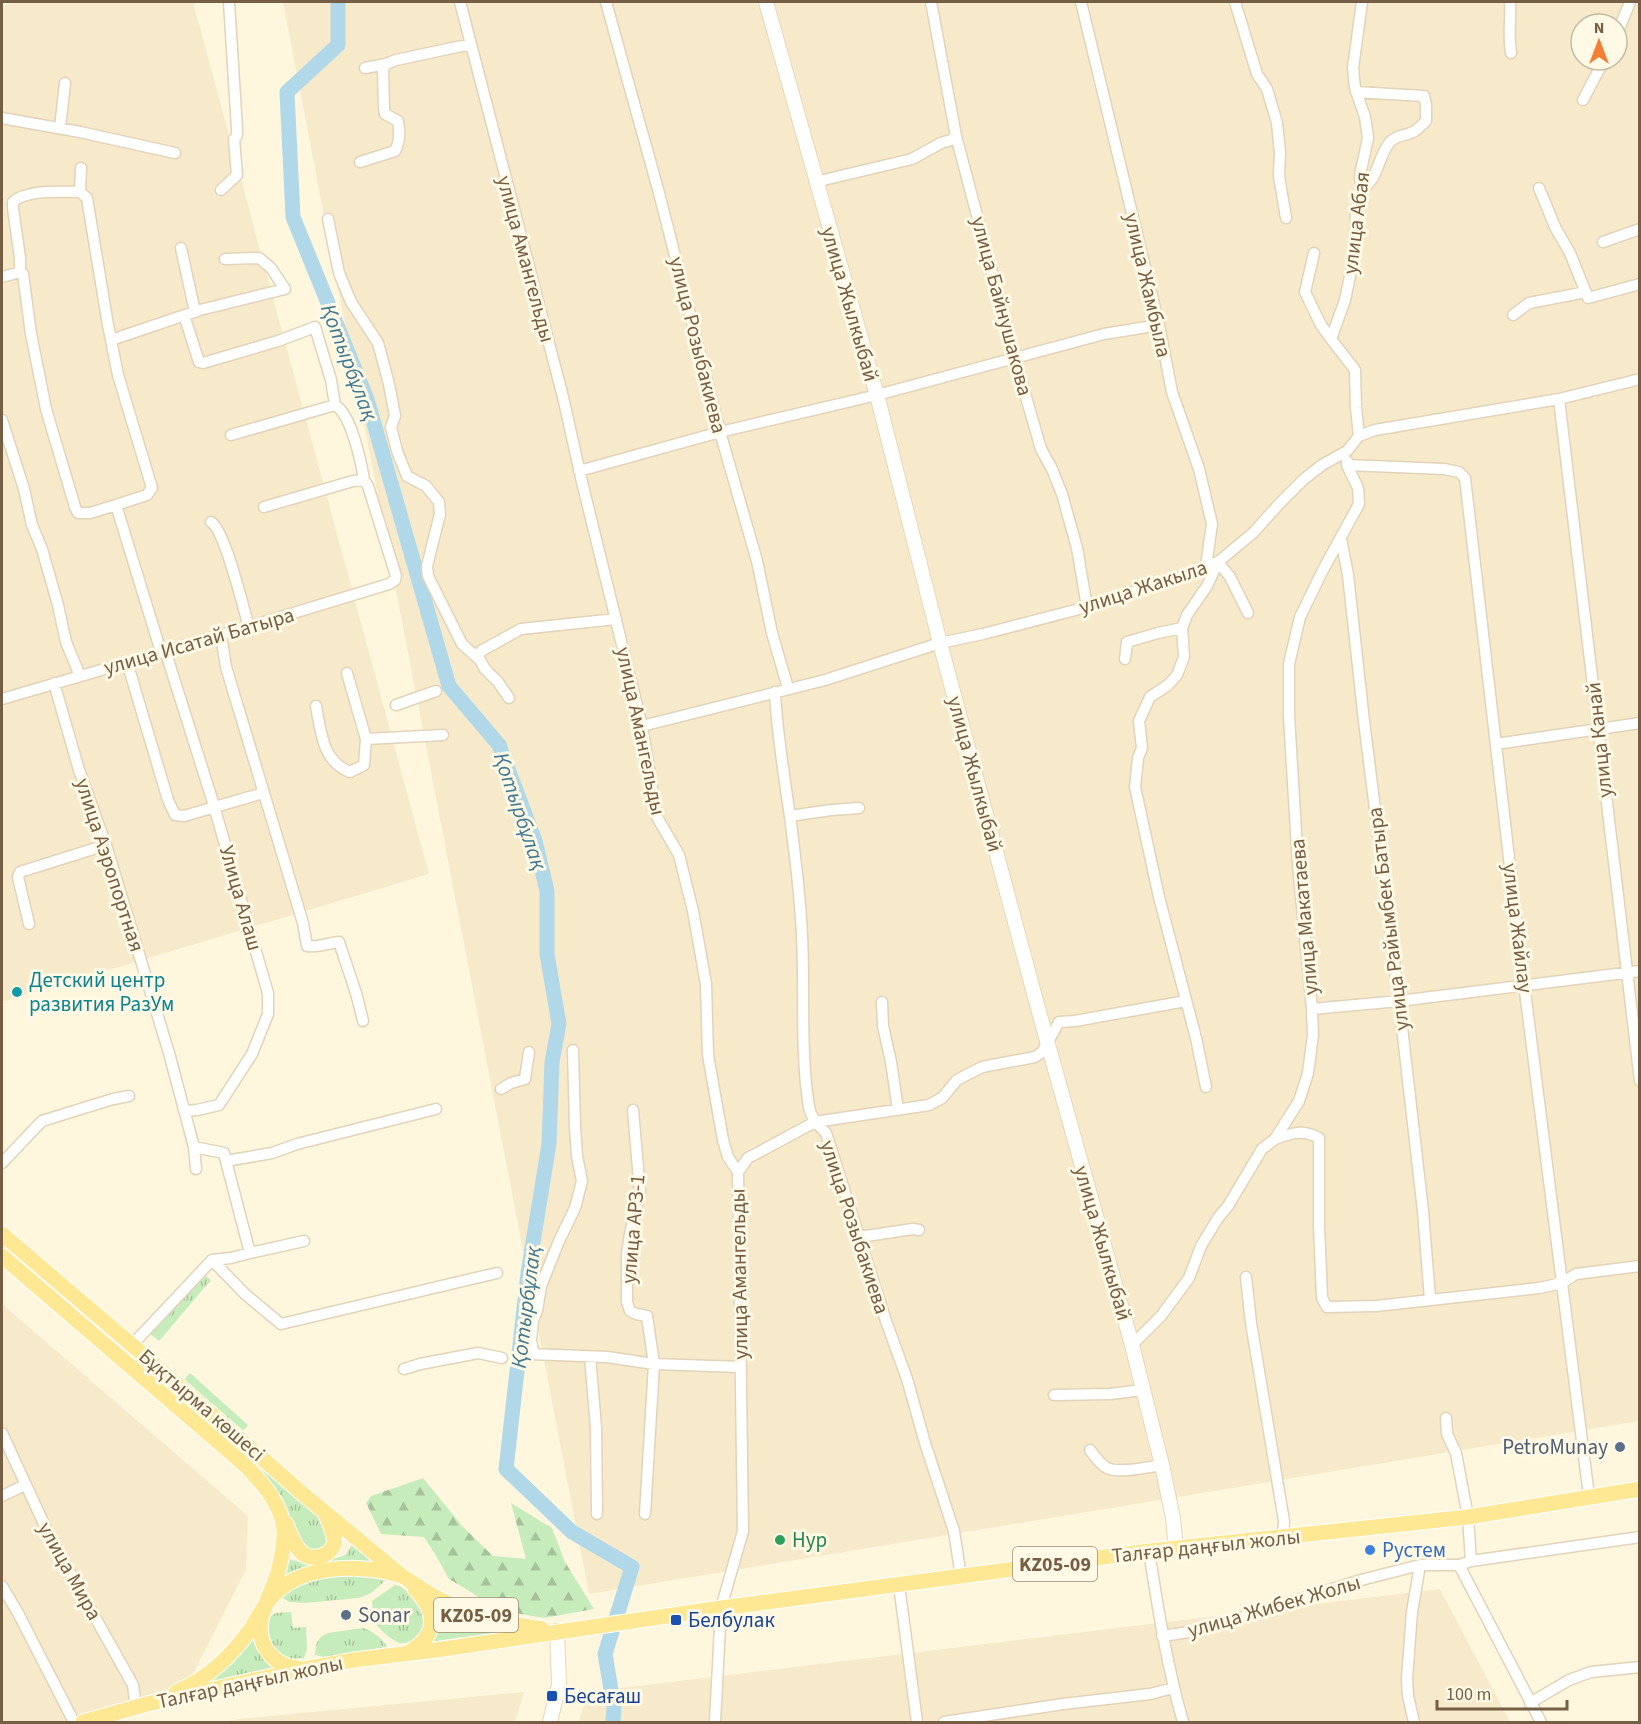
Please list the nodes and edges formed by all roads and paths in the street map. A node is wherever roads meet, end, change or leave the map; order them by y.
1 (229, 2) edge
2 (460, 2) edge
3 (606, 2) edge
4 (766, 2) edge
5 (931, 2) edge
6 (1082, 2) edge
7 (1235, 2) edge
8 (1362, 2) edge
9 (1510, 2) edge
10 (471, 44) junction
11 (1511, 53) dead end
12 (386, 64) junction
13 (364, 68) dead end
14 (1598, 72) edge
15 (65, 83) dead end
16 (1356, 92) junction
17 (1583, 100) dead end
18 (2, 118) edge
19 (60, 128) junction
20 (956, 136) junction
21 (175, 153) dead end
22 (360, 162) dead end
23 (81, 168) dead end
24 (815, 182) junction
25 (1539, 188) dead end
26 (221, 190) dead end
27 (1361, 190) junction
28 (80, 192) junction
29 (1286, 218) dead end
30 (328, 219) dead end
31 (1640, 229) edge
32 (1603, 242) dead end
33 (181, 248) dead end
34 (1314, 253) dead end
35 (225, 259) dead end
36 (20, 272) junction
37 (2, 277) edge
38 (1640, 284) edge
39 (1586, 292) junction
40 (195, 312) junction
41 (184, 315) junction
42 (1513, 315) dead end
43 (1159, 325) junction
44 (1331, 339) junction
45 (111, 340) junction
46 (1015, 359) junction
47 (1640, 379) edge
48 (876, 395) junction
49 (1559, 399) junction
50 (335, 405) junction
51 (2, 420) edge
52 (720, 432) junction
53 (231, 435) dead end
54 (1359, 436) junction
55 (1347, 451) junction
56 (1347, 465) junction
57 (579, 471) junction
58 (364, 480) junction
59 (116, 505) junction
60 (264, 507) dead end
61 (212, 522) dead end
62 (1341, 539) junction
63 (1218, 562) junction
64 (1206, 566) junction
65 (1088, 607) junction
66 (1248, 613) dead end
67 (616, 619) junction
68 (249, 627) junction
69 (1182, 628) junction
70 (221, 635) junction
71 (940, 643) junction
72 (163, 651) junction
73 (477, 657) junction
74 (1125, 659) dead end
75 (127, 662) junction
76 (347, 673) dead end
77 (80, 676) junction
78 (54, 683) junction
79 (788, 688) junction
80 (436, 691) dead end
81 (775, 692) junction
82 (509, 698) dead end
83 (2, 699) edge
84 (396, 705) dead end
85 (316, 706) dead end
86 (1640, 723) edge
87 (642, 726) junction
88 (1597, 729) junction
89 (443, 735) dead end
90 (366, 739) junction
91 (1496, 744) junction
92 (263, 794) junction
93 (214, 807) junction
94 (859, 808) dead end
95 (790, 816) junction
96 (106, 845) junction
97 (29, 924) dead end
98 (1640, 971) edge
99 (1627, 973) junction
100 (1526, 985) junction
101 (1399, 1000) junction
102 (1186, 1001) junction
103 (882, 1002) dead end
104 (1312, 1009) junction
105 (1039, 1012) junction
106 (363, 1021) dead end
107 (1059, 1022) junction
108 (1048, 1043) junction
109 (573, 1050) dead end
110 (528, 1052) dead end
111 (1640, 1081) edge
112 (1206, 1087) dead end
113 (501, 1089) dead end
114 (129, 1096) dead end
115 (436, 1109) dead end
116 (633, 1110) dead end
117 (898, 1110) junction
118 (184, 1111) junction
119 (815, 1122) junction
120 (1275, 1139) junction
121 (194, 1147) junction
122 (226, 1161) junction
123 (2, 1163) edge
124 (196, 1169) dead end
125 (738, 1172) junction
126 (919, 1230) dead end
127 (2, 1234) edge
128 (859, 1237) junction
129 (304, 1241) dead end
130 (250, 1254) junction
131 (2, 1256) edge
132 (212, 1260) junction
133 (1640, 1266) edge
134 (497, 1273) dead end
135 (1246, 1277) dead end
136 (1562, 1283) junction
137 (1430, 1299) junction
138 (132, 1345) junction
139 (1132, 1345) junction
140 (590, 1357) junction
141 (502, 1358) dead end
142 (654, 1364) junction
143 (741, 1367) junction
144 (404, 1369) dead end
145 (1143, 1390) junction
146 (1054, 1395) dead end
147 (1446, 1418) dead end
148 (2, 1433) edge
149 (1090, 1450) dead end
150 (1162, 1465) junction
151 (25, 1485) junction
152 (1640, 1489) edge
153 (2, 1496) edge
154 (1589, 1496) junction
155 (279, 1508) junction
156 (325, 1512) junction
157 (597, 1514) dead end
158 (645, 1514) dead end
159 (1468, 1517) junction
160 (1640, 1537) edge
161 (1283, 1538) junction
162 (1176, 1548) junction
163 (1149, 1551) junction
164 (1471, 1561) junction
165 (1420, 1565) junction
166 (1459, 1565) junction
167 (402, 1576) junction
168 (961, 1577) junction
169 (899, 1585) junction
170 (2, 1586) edge
171 (266, 1603) junction
172 (721, 1608) junction
173 (550, 1633) junction
174 (1162, 1636) junction
175 (406, 1654) junction
176 (1640, 1667) edge
177 (304, 1669) junction
178 (1173, 1688) junction
179 (1530, 1703) junction
180 (141, 1706) junction
181 (74, 1722) edge
182 (83, 1722) edge
183 (550, 1722) edge
184 (715, 1722) edge
185 (917, 1722) edge
186 (944, 1722) edge
187 (1183, 1722) edge
188 (1414, 1722) edge
189 (1541, 1722) edge

1 - 26 street
2 - 10 street, улица Амангельды
3 - 52 street, улица Розыбакиева
4 - 24 street, улица Жылкыбай
5 - 20 street, улица Байнушакова
6 - 43 street, улица Жамбыла
7 - 29 street
8 - 16 street, улица Абая
9 - 11 street
10 - 12 street
10 - 57 street, улица Амангельды
12 - 13 street
12 - 22 street
14 - 17 street
15 - 19 street
16 - 27 street, улица Абая
16 - 27 street
18 - 19 street
19 - 21 street
20 - 24 street
20 - 46 street, улица Байнушакова
23 - 28 street
24 - 48 street, улица Жылкыбай
25 - 39 street
27 - 44 street, улица Абая
28 - 36 street
28 - 45 street
30 - 73 street
31 - 32 street
33 - 40 street
34 - 44 street
35 - 40 street
36 - 37 street
36 - 59 street
38 - 39 street
39 - 42 street
40 - 41 street
41 - 45 street
41 - 50 street
43 - 46 street
43 - 64 street, улица Жамбыла
44 - 54 street
45 - 59 street
46 - 48 street
46 - 65 street, улица Байнушакова
47 - 49 street
48 - 52 street
48 - 71 street, улица Жылкыбай
49 - 54 street
49 - 88 street, улица Канай
50 - 53 street
50 - 58 street
51 - 77 street
52 - 57 street
52 - 79 street, улица Розыбакиева
54 - 55 street, улица Жакыла
55 - 56 street, улица Макатаева
55 - 63 street, улица Жакыла
56 - 62 street, улица Макатаева
56 - 91 street, улица Жайлау
57 - 67 street, улица Амангельды
58 - 60 street
58 - 68 street, улица Исатай Батыра
59 - 72 street, Улица Алаш
61 - 68 street
62 - 101 street, улица Райымбек Батыра
62 - 104 street, улица Макатаева
63 - 64 street, улица Жакыла
63 - 66 street
63 - 69 street
64 - 65 street, улица Жакыла
65 - 71 street, улица Жакыла
67 - 73 street
67 - 87 street, улица Амангельды
68 - 70 street, улица Исатай Батыра
69 - 74 street
69 - 102 street
70 - 72 street, улица Исатай Батыра
70 - 92 street
71 - 79 street, улица Жакыла
71 - 105 street, улица Жылкыбай
72 - 75 street, улица Исатай Батыра
72 - 93 street, Улица Алаш
73 - 82 street
75 - 77 street, улица Исатай Батыра
75 - 93 street
76 - 90 street
77 - 78 street, улица Исатай Батыра
78 - 83 street, улица Исатай Батыра
78 - 96 street, улица Аэропортная
79 - 81 street, улица Жакыла
80 - 84 street
81 - 87 street, улица Жакыла
81 - 95 street, улица Розыбакиева
85 - 90 street
86 - 88 street
87 - 125 street, улица Амангельды
88 - 91 street
88 - 99 street, улица Канай
89 - 90 street
91 - 100 street, улица Жайлау
92 - 93 street
92 - 106 street
93 - 118 street, Улица Алаш
94 - 95 street
95 - 119 street, улица Розыбакиева
96 - 97 street
96 - 118 street, улица Аэропортная
98 - 99 street
99 - 100 street
99 - 111 street, улица Канай
100 - 101 street
100 - 136 street, улица Жайлау
101 - 104 street
101 - 137 street, улица Райымбек Батыра
102 - 107 street
102 - 112 street
103 - 117 street
104 - 120 street, улица Макатаева
105 - 107 street
105 - 108 street, улица Жылкыбай
107 - 108 street
108 - 117 street
108 - 139 street, улица Жылкыбай
109 - 140 street
110 - 113 street
114 - 123 street
115 - 122 street
116 - 142 street, улица АРЗ-1
117 - 119 street
118 - 121 street, улица Аэропортная
119 - 125 street
119 - 128 street, улица Розыбакиева
120 - 137 street
120 - 139 street, улица Макатаева
121 - 122 street
121 - 124 street, улица Аэропортная
122 - 130 street
125 - 143 street, улица Амангельды
126 - 128 street
127 - 138 main road, Бұқтырма көшесі
128 - 168 street, улица Розыбакиева
129 - 130 street
130 - 132 street
131 - 155 main road, Бұқтырма көшесі
132 - 134 street
132 - 138 street
133 - 136 street
135 - 161 street
136 - 137 street
136 - 154 street, улица Жайлау
138 - 156 main road, Бұқтырма көшесі
139 - 145 street, улица Жылкыбай
140 - 142 street
140 - 157 street
141 - 144 street
142 - 143 street
142 - 158 street, улица АРЗ-1
143 - 172 street, улица Амангельды
145 - 146 street
145 - 150 street, улица Жылкыбай
147 - 159 street
148 - 151 street, улица Мира
149 - 150 street
150 - 162 street, улица Жылкыбай
151 - 153 street
151 - 180 street, улица Мира
152 - 154 main road, Талғар даңғыл жолы / KZ05-09
154 - 159 main road, Талғар даңғыл жолы / KZ05-09
155 - 156 main road
155 - 171 main road, Бұқтырма көшесі
156 - 167 main road, Бұқтырма көшесі
159 - 161 main road, Талғар даңғыл жолы / KZ05-09
159 - 164 street
160 - 164 street, улица Жибек Жолы
161 - 162 main road, Талғар даңғыл жолы / KZ05-09
162 - 163 main road, Талғар даңғыл жолы / KZ05-09
163 - 168 main road, Талғар даңғыл жолы / KZ05-09
163 - 174 street
164 - 166 street, улица Жибек Жолы
165 - 166 street, улица Жибек Жолы
165 - 174 street, улица Жибек Жолы
165 - 188 street
166 - 179 street
167 - 171 main road, KZ05-09
167 - 173 main road, Талғар даңғыл жолы / KZ05-09
167 - 175 main road, KZ05-09
168 - 169 main road, Талғар даңғыл жолы / KZ05-09
169 - 172 main road, Талғар даңғыл жолы / KZ05-09
169 - 185 street
170 - 181 street
171 - 177 main road, KZ05-09
171 - 180 main road, Талғар даңғыл жолы / KZ05-09
172 - 173 main road, Талғар даңғыл жолы / KZ05-09
172 - 184 street, улица Амангельды
173 - 175 main road, Талғар даңғыл жолы / KZ05-09
173 - 183 street
174 - 178 street
175 - 177 main road, Талғар даңғыл жолы / KZ05-09
176 - 179 street
177 - 180 main road, Талғар даңғыл жолы / KZ05-09
178 - 186 street
178 - 187 street
179 - 189 street
180 - 182 main road, KZ05-09

